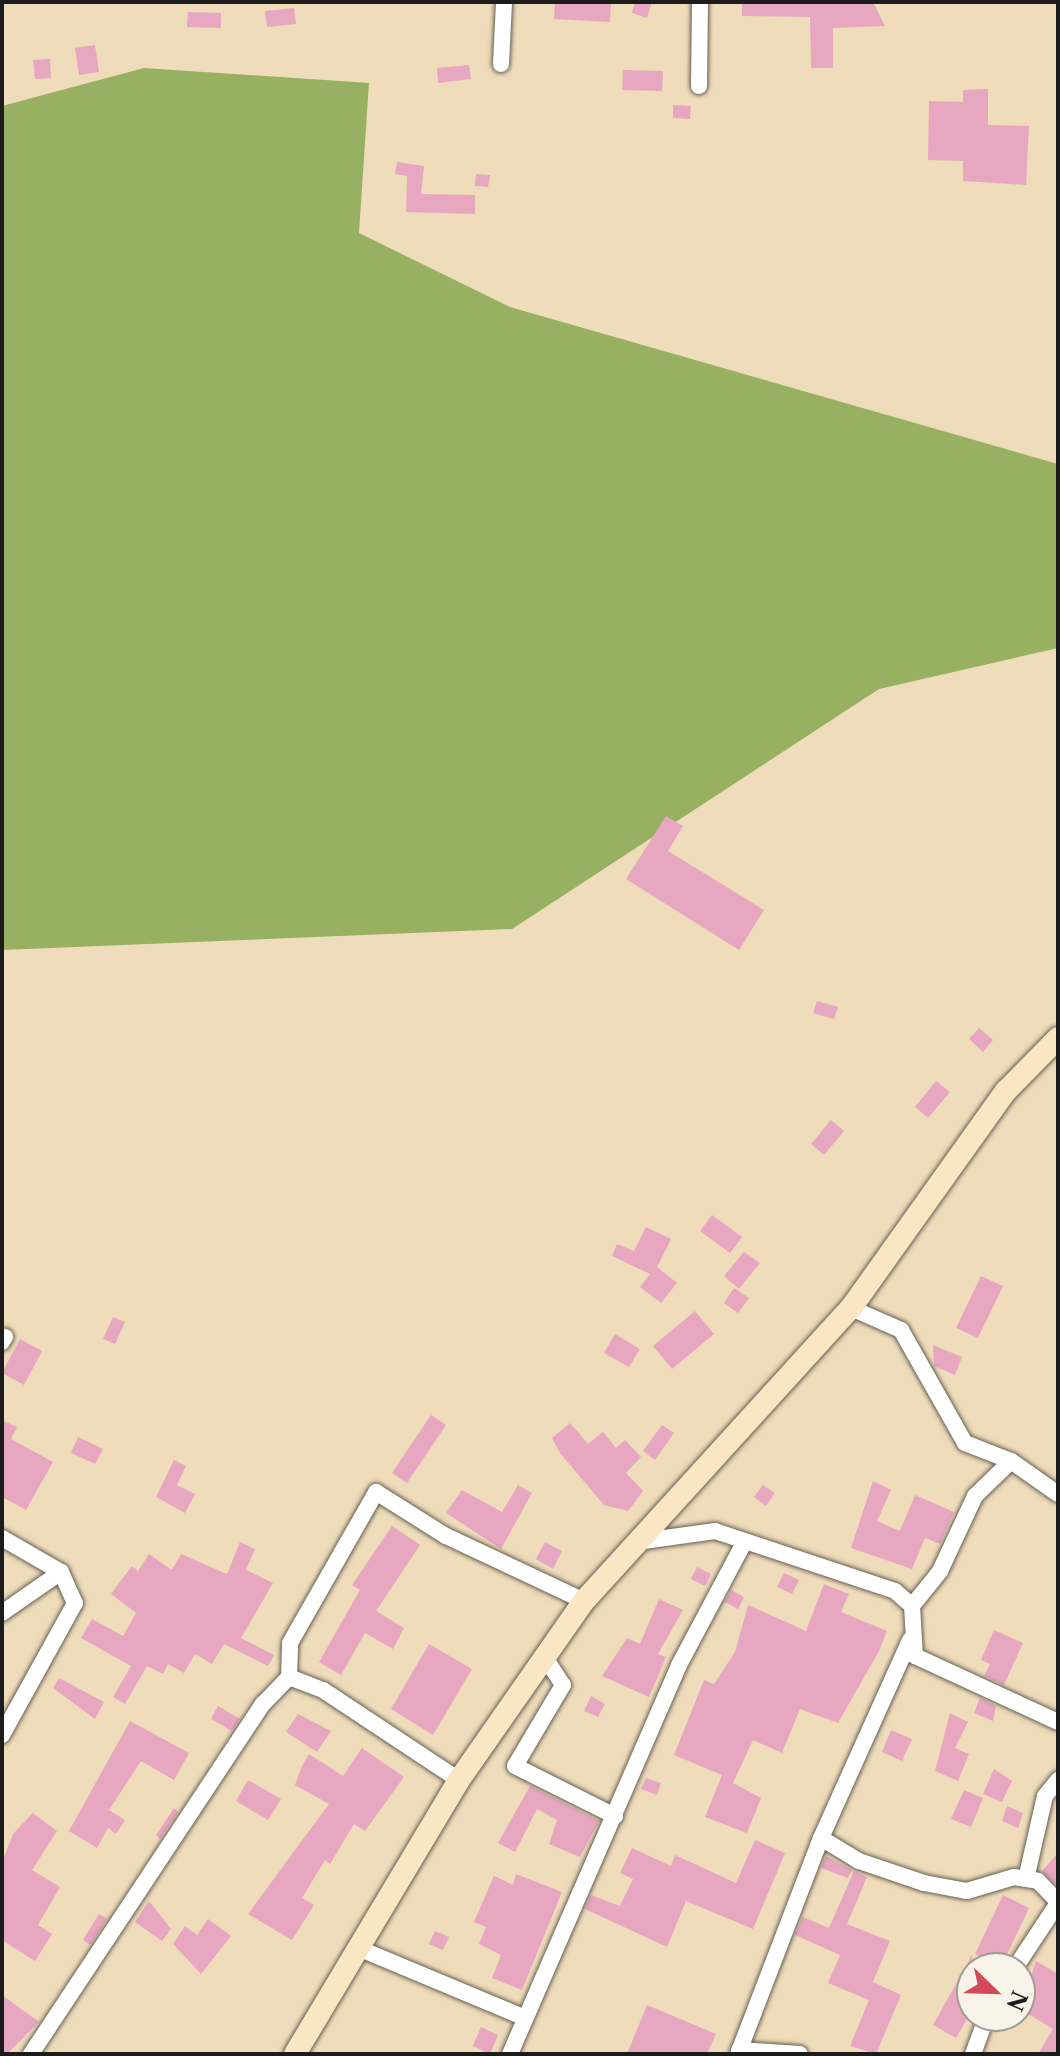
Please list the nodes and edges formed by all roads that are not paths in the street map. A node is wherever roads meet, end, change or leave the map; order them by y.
1 (504, 2) edge
2 (700, 2) edge
3 (501, 64) dead end
4 (699, 86) dead end
5 (1058, 1038) edge
6 (851, 1308) junction
7 (1011, 1461) junction
8 (1058, 1494) edge
9 (721, 1534) junction
10 (2, 1538) edge
11 (745, 1541) junction
12 (634, 1542) junction
13 (733, 1558) junction
14 (61, 1572) junction
15 (584, 1601) junction
16 (912, 1606) junction
17 (2, 1613) edge
18 (910, 1640) junction
19 (546, 1659) junction
20 (289, 1677) junction
21 (1058, 1722) edge
22 (2, 1735) edge
23 (459, 1780) junction
24 (1058, 1780) edge
25 (615, 1816) junction
26 (821, 1838) junction
27 (1026, 1879) junction
28 (1058, 1902) edge
29 (358, 1948) junction
30 (1025, 1952) edge
31 (523, 2017) junction
32 (981, 2032) edge
33 (738, 2052) edge
34 (31, 2054) edge
35 (295, 2054) edge
36 (510, 2054) edge
37 (800, 2054) edge
38 (973, 2054) edge

1 - 3 street
2 - 4 street
5 - 6 main road
6 - 7 street
6 - 12 main road
7 - 8 street
7 - 16 street
9 - 11 street
9 - 12 street
9 - 13 street
10 - 14 street
11 - 13 street
11 - 16 street
12 - 15 main road
13 - 25 street
14 - 17 street
14 - 22 street
15 - 19 main road
15 - 20 street
16 - 18 street
18 - 21 street
18 - 26 street
19 - 23 main road
19 - 25 street
20 - 23 street
20 - 34 street
23 - 29 main road
24 - 27 street
25 - 31 street
26 - 27 street
26 - 33 street
27 - 28 street
28 - 30 street
29 - 31 street
29 - 35 main road
31 - 36 street
32 - 38 street
33 - 37 street

